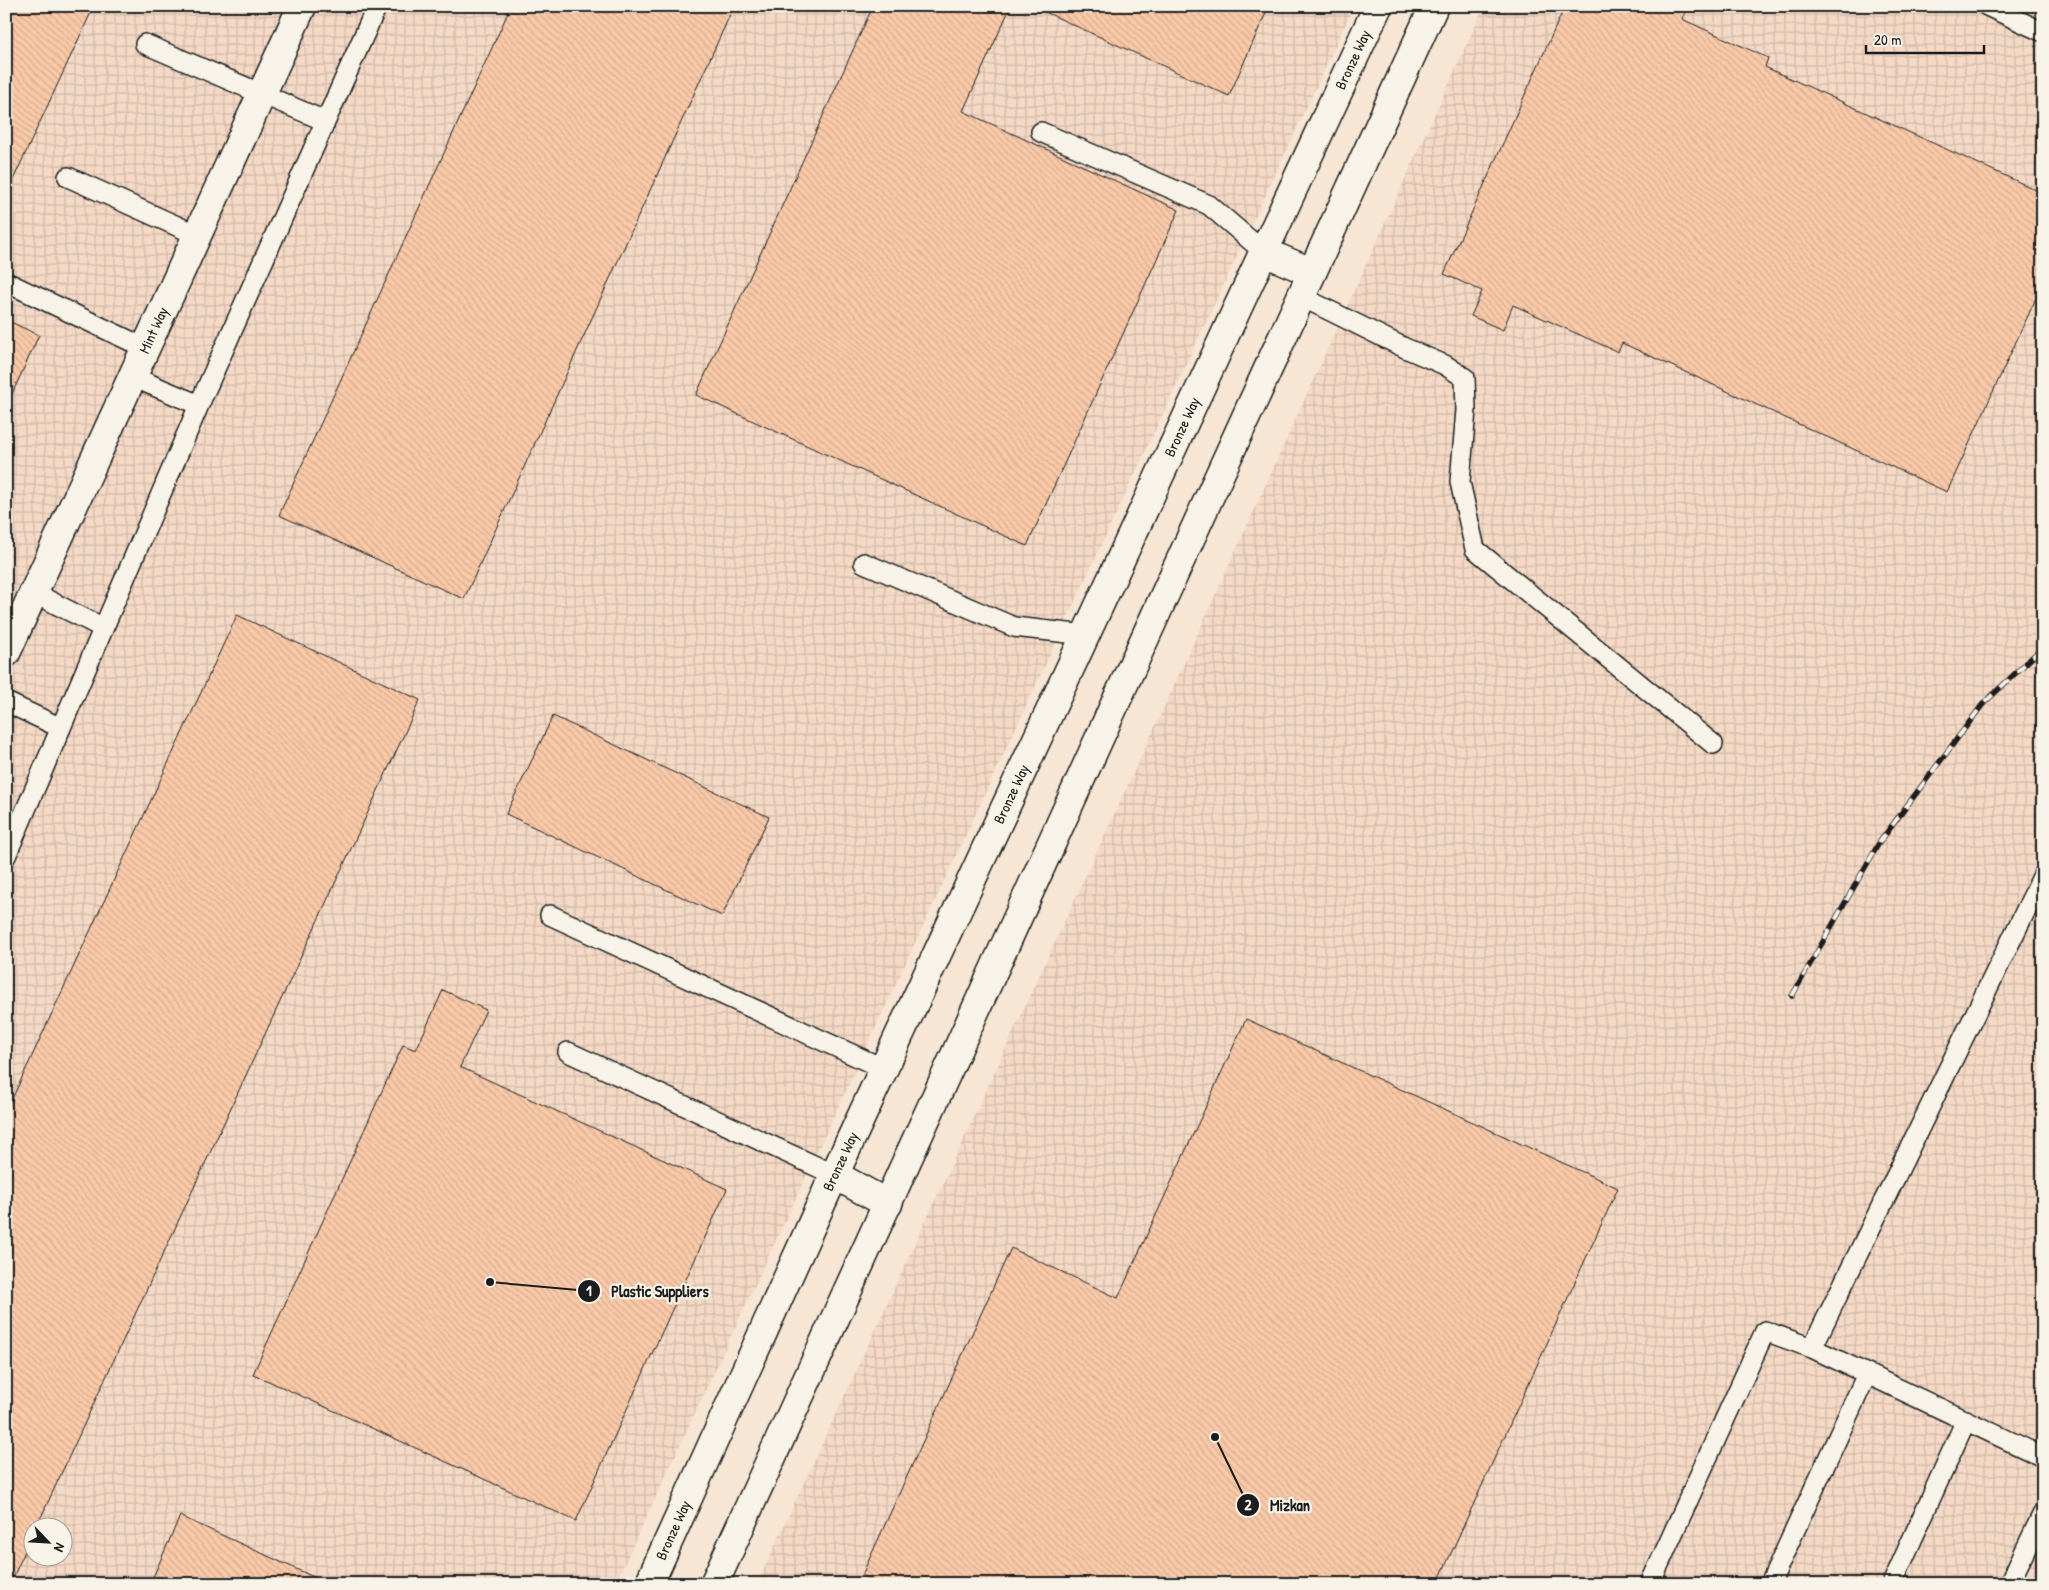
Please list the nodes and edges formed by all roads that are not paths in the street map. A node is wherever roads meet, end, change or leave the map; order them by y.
1 (302, 6) edge
2 (377, 6) edge
3 (1378, 6) edge
4 (1434, 6) edge
5 (1986, 6) edge
6 (2043, 32) edge
7 (145, 44) dead end
8 (261, 94) junction
9 (325, 121) junction
10 (1041, 132) dead end
11 (68, 177) dead end
12 (197, 236) junction
13 (1264, 252) junction
14 (6, 282) edge
15 (1306, 284) junction
16 (145, 348) junction
17 (133, 377) junction
18 (200, 405) junction
19 (864, 563) dead end
20 (34, 593) junction
21 (103, 628) junction
22 (1086, 635) junction
23 (6, 653) edge
24 (6, 702) edge
25 (61, 728) junction
26 (1713, 744) dead end
27 (6, 856) edge
28 (2043, 875) edge
29 (550, 915) dead end
30 (568, 1052) dead end
31 (884, 1069) junction
32 (835, 1175) junction
33 (888, 1204) junction
34 (1812, 1348) junction
35 (1867, 1374) junction
36 (1966, 1420) junction
37 (2043, 1457) edge
38 (2043, 1513) edge
39 (649, 1584) edge
40 (714, 1584) edge
41 (1650, 1584) edge
42 (1770, 1584) edge
43 (1892, 1584) edge
44 (2009, 1584) edge

1 - 8 street, Mint Way
2 - 9 lane
3 - 13 street, Bronze Way
4 - 15 street
5 - 6 lane
7 - 8 lane
8 - 9 lane
8 - 12 street, Mint Way
9 - 18 lane
10 - 13 lane
11 - 12 lane
12 - 16 street, Mint Way
13 - 15 street
13 - 22 street, Bronze Way
14 - 16 lane
15 - 26 lane
15 - 33 street
16 - 17 street, Mint Way
17 - 18 lane
17 - 20 street, Mint Way
18 - 21 lane
19 - 22 lane
20 - 21 lane
20 - 23 street, Mint Way
21 - 25 lane
22 - 31 street, Bronze Way
24 - 25 lane
25 - 27 lane
28 - 34 lane
29 - 31 lane
30 - 32 lane
31 - 32 street, Bronze Way
32 - 33 street
32 - 39 street, Bronze Way
33 - 40 street
34 - 35 lane
34 - 41 lane
35 - 36 lane
35 - 42 lane
36 - 37 lane
36 - 43 lane
38 - 44 lane

